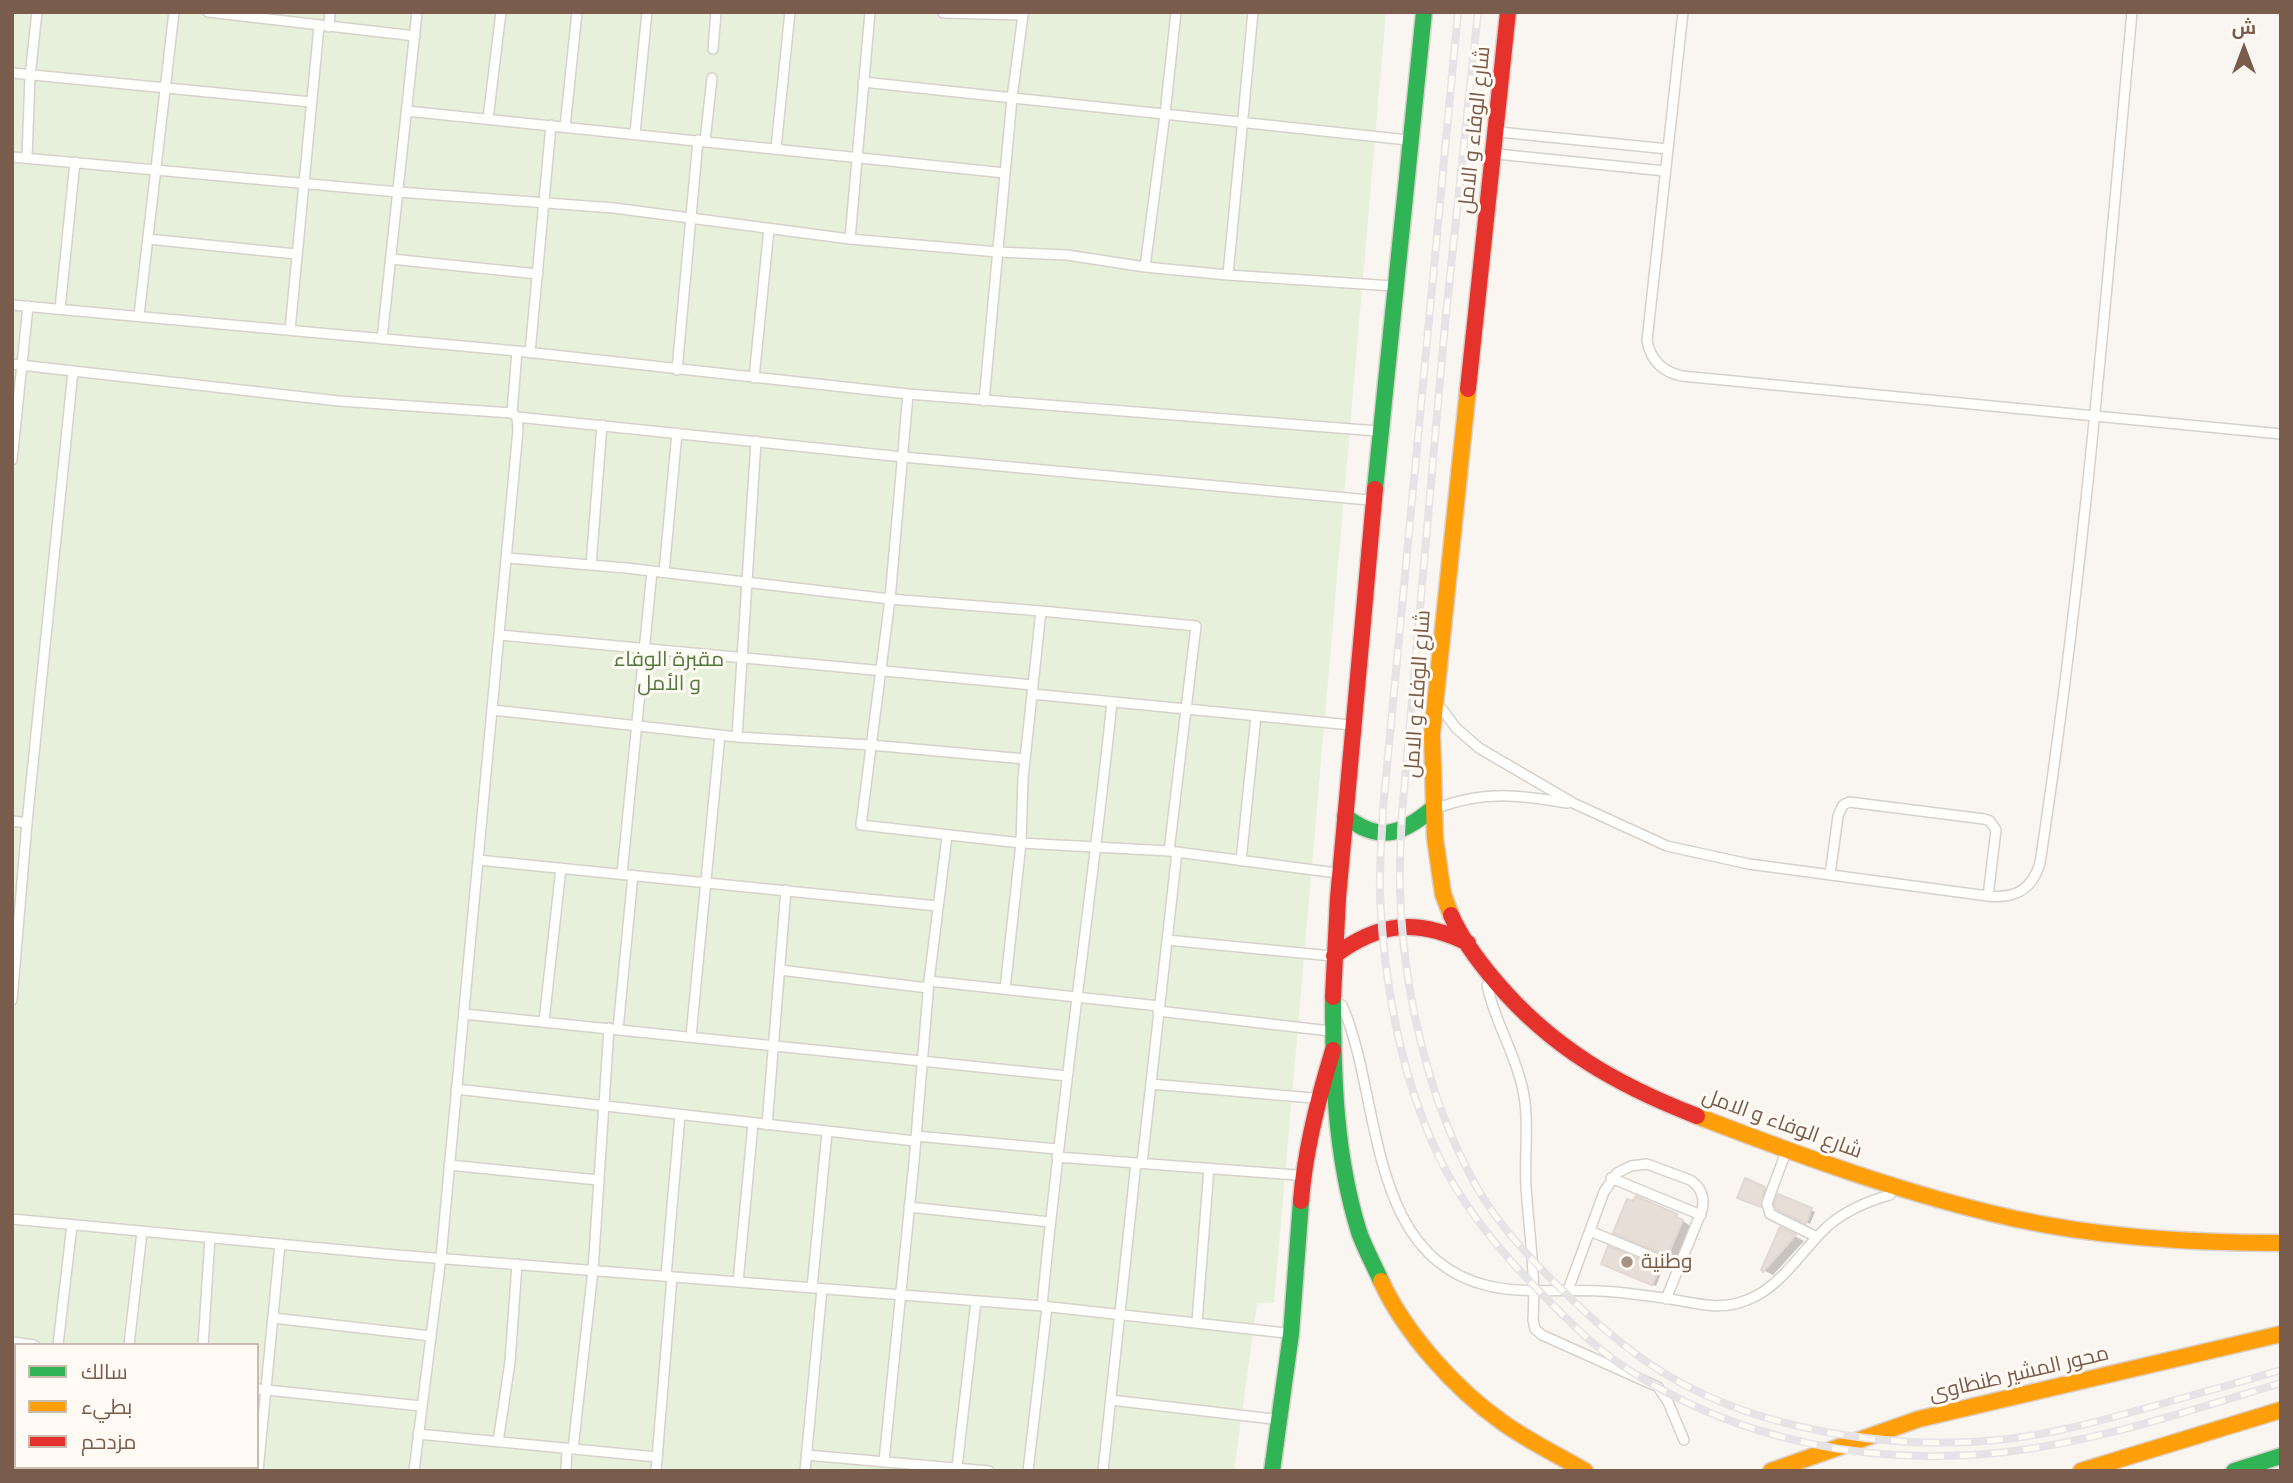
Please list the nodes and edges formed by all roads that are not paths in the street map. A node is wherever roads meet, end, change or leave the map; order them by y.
1 (37, 12) edge
2 (174, 12) edge
3 (208, 12) edge
4 (330, 12) edge
5 (417, 12) edge
6 (501, 12) edge
7 (577, 12) edge
8 (648, 12) edge
9 (716, 12) edge
10 (790, 12) edge
11 (870, 12) edge
12 (942, 12) edge
13 (1176, 12) edge
14 (1252, 12) edge
15 (1424, 12) edge
16 (1508, 12) edge
17 (1683, 12) edge
18 (2132, 12) edge
19 (1024, 14) edge
20 (324, 27) junction
21 (415, 36) junction
22 (713, 49) dead end
23 (12, 73) edge
24 (30, 76) junction
25 (712, 78) dead end
26 (863, 82) junction
27 (167, 87) junction
28 (1012, 98) junction
29 (311, 102) junction
30 (407, 111) junction
31 (1166, 114) junction
32 (488, 119) junction
33 (1244, 122) junction
34 (551, 125) junction
35 (565, 127) junction
36 (1496, 131) junction
37 (635, 133) junction
38 (701, 140) junction
39 (1411, 140) junction
40 (776, 148) junction
41 (1668, 149) junction
42 (1494, 153) junction
43 (12, 157) edge
44 (856, 157) junction
45 (27, 158) junction
46 (75, 162) junction
47 (155, 168) junction
48 (1665, 171) junction
49 (1005, 173) junction
50 (304, 183) junction
51 (398, 192) junction
52 (543, 203) junction
53 (689, 217) junction
54 (769, 229) junction
55 (148, 239) junction
56 (850, 239) junction
57 (998, 252) junction
58 (296, 254) junction
59 (391, 260) junction
60 (1144, 267) junction
61 (538, 275) junction
62 (1228, 275) junction
63 (1396, 286) junction
64 (12, 305) edge
65 (28, 306) junction
66 (60, 309) junction
67 (139, 315) junction
68 (290, 330) junction
69 (382, 339) junction
70 (517, 351) junction
71 (530, 353) junction
72 (12, 364) edge
73 (23, 365) junction
74 (677, 370) junction
75 (73, 371) junction
76 (754, 378) junction
77 (908, 394) junction
78 (985, 401) junction
79 (515, 415) junction
80 (2095, 416) junction
81 (602, 425) junction
82 (1381, 431) junction
83 (677, 433) junction
84 (2281, 434) edge
85 (13, 440) edge
86 (756, 441) junction
87 (902, 457) junction
88 (12, 460) edge
89 (1374, 501) junction
90 (508, 558) junction
91 (591, 565) junction
92 (652, 571) junction
93 (664, 572) junction
94 (747, 583) junction
95 (890, 599) junction
96 (1041, 611) junction
97 (500, 635) junction
98 (645, 649) junction
99 (742, 657) junction
100 (881, 669) junction
101 (1033, 690) junction
102 (1435, 695) junction
103 (1112, 702) junction
104 (1186, 709) junction
105 (493, 710) junction
106 (1256, 716) junction
107 (638, 726) junction
108 (1353, 726) junction
109 (720, 735) junction
110 (737, 737) junction
111 (871, 745) junction
112 (1025, 759) junction
113 (1573, 803) junction
114 (1432, 809) junction
115 (1345, 816) junction
116 (12, 821) edge
117 (27, 823) junction
118 (947, 836) junction
119 (1021, 844) junction
120 (1097, 848) junction
121 (1173, 852) junction
122 (478, 860) junction
123 (1241, 861) junction
124 (561, 868) junction
125 (628, 874) junction
126 (1340, 874) junction
127 (1830, 875) junction
128 (707, 882) junction
129 (786, 890) junction
130 (1988, 896) junction
131 (937, 906) junction
132 (1167, 940) junction
133 (1468, 943) junction
134 (1334, 956) junction
135 (1484, 966) junction
136 (780, 970) junction
137 (929, 985) junction
138 (1333, 987) junction
139 (1005, 989) junction
140 (1078, 997) junction
141 (12, 1000) edge
142 (1158, 1009) junction
143 (464, 1014) junction
144 (544, 1021) junction
145 (614, 1028) junction
146 (1332, 1031) junction
147 (691, 1036) junction
148 (775, 1045) junction
149 (1333, 1050) junction
150 (923, 1059) junction
151 (1067, 1076) junction
152 (1150, 1084) junction
153 (456, 1089) junction
154 (1318, 1098) junction
155 (603, 1106) junction
156 (680, 1115) junction
157 (753, 1124) junction
158 (767, 1125) junction
159 (827, 1132) junction
160 (915, 1139) junction
161 (1787, 1150) junction
162 (1057, 1153) junction
163 (1139, 1163) junction
164 (449, 1165) junction
165 (1209, 1168) junction
166 (1303, 1175) junction
167 (1611, 1178) junction
168 (598, 1180) junction
169 (1909, 1192) junction
170 (909, 1207) junction
171 (1701, 1215) junction
172 (12, 1219) edge
173 (1050, 1222) junction
174 (72, 1225) junction
175 (1590, 1231) junction
176 (142, 1232) junction
177 (1817, 1237) junction
178 (210, 1238) junction
179 (2281, 1243) edge
180 (280, 1244) junction
181 (441, 1257) junction
182 (517, 1264) junction
183 (1679, 1268) junction
184 (593, 1270) junction
185 (669, 1277) junction
186 (738, 1282) junction
187 (817, 1288) junction
188 (1535, 1289) junction
189 (1568, 1290) junction
190 (900, 1295) junction
191 (1666, 1298) junction
192 (976, 1301) junction
193 (1044, 1306) junction
194 (1120, 1314) junction
195 (273, 1318) junction
196 (1197, 1322) junction
197 (1291, 1334) junction
198 (2281, 1334) edge
199 (431, 1336) junction
200 (58, 1343) edge
201 (129, 1343) edge
202 (203, 1343) edge
203 (261, 1390) edge
204 (1111, 1400) junction
205 (421, 1406) junction
206 (2281, 1409) edge
207 (1280, 1420) junction
208 (259, 1422) edge
209 (418, 1434) junction
210 (1684, 1440) dead end
211 (498, 1442) junction
212 (570, 1449) junction
213 (806, 1455) junction
214 (2281, 1456) edge
215 (657, 1457) junction
216 (884, 1461) junction
217 (952, 1468) edge
218 (414, 1471) edge
219 (566, 1471) edge
220 (656, 1471) edge
221 (805, 1471) edge
222 (989, 1471) edge
223 (1028, 1471) edge
224 (1103, 1471) edge
225 (1272, 1471) edge
226 (1585, 1471) edge
227 (1771, 1471) edge
228 (2081, 1471) edge
229 (2234, 1471) edge

1 - 24 lane
2 - 27 lane
3 - 20 lane
4 - 20 lane
5 - 21 lane
6 - 32 lane
7 - 35 lane
8 - 37 lane
9 - 22 lane
10 - 40 lane
11 - 26 lane
12 - 19 lane
13 - 31 lane
14 - 33 lane
15 - 39 main road
16 - 36 main road, شارع الوفاء و الامل
17 - 41 lane
18 - 80 lane
19 - 28 lane
20 - 21 lane
20 - 29 lane
21 - 30 lane
23 - 24 lane
24 - 27 lane
24 - 45 lane
25 - 38 lane
26 - 28 lane
26 - 44 lane
27 - 29 lane
27 - 47 lane
28 - 31 lane
28 - 49 lane
29 - 50 lane
30 - 32 lane
30 - 51 lane
31 - 33 lane
31 - 60 lane
32 - 34 lane
33 - 39 lane
33 - 62 lane
34 - 35 lane
34 - 52 lane
35 - 37 lane
36 - 41 lane
36 - 42 main road, شارع الوفاء و الامل
37 - 38 lane
38 - 40 lane
38 - 53 lane
39 - 63 main road
40 - 44 lane
41 - 48 lane
42 - 48 lane
42 - 102 main road, شارع الوفاء و الامل
43 - 45 lane
44 - 49 lane
44 - 56 lane
45 - 46 lane
46 - 47 lane
46 - 66 lane
47 - 50 lane
47 - 55 lane
48 - 80 lane
49 - 57 lane
50 - 51 lane
50 - 58 lane
51 - 52 lane
51 - 59 lane
52 - 53 lane
52 - 61 lane
53 - 54 lane
53 - 74 lane
54 - 56 lane
54 - 76 lane
55 - 58 lane
55 - 67 lane
56 - 57 lane
57 - 60 lane
57 - 78 lane
58 - 68 lane
59 - 61 lane
59 - 69 lane
60 - 62 lane
61 - 71 lane
62 - 63 lane
63 - 82 main road
64 - 65 lane
65 - 66 lane
65 - 73 lane
66 - 67 lane
67 - 68 lane
68 - 69 lane
69 - 70 lane
70 - 71 lane
70 - 79 lane
71 - 74 lane
72 - 73 lane
73 - 75 lane
73 - 85 lane
74 - 76 lane
75 - 79 lane
75 - 117 lane
76 - 77 lane
77 - 78 lane
77 - 87 lane
78 - 82 lane
79 - 81 lane
79 - 90 lane
80 - 84 lane
80 - 130 lane
81 - 83 lane
81 - 91 lane
82 - 89 main road
83 - 86 lane
83 - 93 lane
85 - 88 lane
86 - 87 lane
86 - 94 lane
87 - 89 lane
87 - 95 lane
89 - 108 main road
90 - 91 lane
90 - 97 lane
91 - 92 lane
92 - 93 lane
92 - 98 lane
93 - 94 lane
94 - 95 lane
94 - 99 lane
95 - 96 lane
95 - 100 lane
96 - 101 lane
96 - 104 lane
97 - 98 lane
97 - 105 lane
98 - 99 lane
98 - 107 lane
99 - 100 lane
99 - 110 lane
100 - 101 lane
100 - 111 lane
101 - 103 lane
101 - 112 lane
102 - 113 lane
102 - 114 main road, شارع الوفاء و الامل
103 - 104 lane
103 - 120 lane
104 - 106 lane
104 - 121 lane
105 - 107 lane
105 - 122 lane
106 - 108 lane
106 - 123 lane
107 - 109 lane
107 - 125 lane
108 - 115 main road
109 - 110 lane
109 - 128 lane
110 - 111 lane
111 - 112 lane
111 - 118 lane
112 - 119 lane
113 - 114 lane
113 - 127 lane
114 - 115 main road
114 - 133 main road, شارع الوفاء و الامل
115 - 126 main road
116 - 117 lane
117 - 141 lane
118 - 119 lane
118 - 131 lane
119 - 120 lane
119 - 139 lane
120 - 121 lane
120 - 140 lane
121 - 123 lane
121 - 132 lane
122 - 124 lane
122 - 143 lane
123 - 126 lane
124 - 125 lane
124 - 144 lane
125 - 128 lane
125 - 145 lane
126 - 134 main road
127 - 130 lane
127 - 130 lane
128 - 129 lane
128 - 147 lane
129 - 131 lane
129 - 136 lane
131 - 137 lane
132 - 134 lane
132 - 142 lane
133 - 134 main road
133 - 135 main road, شارع الوفاء و الامل
134 - 138 main road
135 - 161 main road, شارع الوفاء و الامل
135 - 188 lane
136 - 137 lane
136 - 148 lane
137 - 139 lane
137 - 150 lane
138 - 146 main road
138 - 188 lane
139 - 140 lane
140 - 142 lane
140 - 151 lane
142 - 146 lane
142 - 152 lane
143 - 144 lane
143 - 153 lane
144 - 145 lane
145 - 147 lane
145 - 155 lane
146 - 149 main road
147 - 148 lane
148 - 150 lane
148 - 158 lane
149 - 154 main road
149 - 226 main road
150 - 151 lane
150 - 160 lane
151 - 162 lane
152 - 154 lane
152 - 163 lane
153 - 155 lane
153 - 164 lane
154 - 166 main road
155 - 156 lane
155 - 168 lane
156 - 157 lane
156 - 185 lane
157 - 158 lane
157 - 186 lane
158 - 159 lane
159 - 160 lane
159 - 187 lane
160 - 162 lane
160 - 170 lane
161 - 169 main road, شارع الوفاء و الامل
161 - 177 lane
162 - 163 lane
162 - 173 lane
163 - 165 lane
163 - 194 lane
164 - 168 lane
164 - 181 lane
165 - 166 lane
165 - 196 lane
166 - 197 main road
167 - 171 lane
167 - 171 lane
167 - 175 lane
168 - 184 lane
169 - 177 lane
169 - 179 main road, شارع الوفاء و الامل
170 - 173 lane
170 - 190 lane
171 - 183 lane
172 - 174 lane
173 - 193 lane
174 - 176 lane
174 - 200 lane
175 - 183 lane
175 - 189 lane
176 - 178 lane
176 - 201 lane
177 - 191 lane
178 - 180 lane
178 - 202 lane
180 - 181 lane
180 - 195 lane
181 - 182 lane
181 - 199 lane
182 - 184 lane
182 - 211 lane
183 - 191 lane
184 - 185 lane
184 - 212 lane
185 - 186 lane
185 - 215 lane
186 - 187 lane
187 - 190 lane
187 - 213 lane
188 - 189 lane
188 - 210 lane
189 - 191 lane
190 - 192 lane
190 - 216 lane
192 - 193 lane
192 - 217 lane
193 - 194 lane
193 - 223 lane
194 - 196 lane
194 - 204 lane
195 - 199 lane
195 - 203 lane
196 - 197 lane
197 - 207 main road
198 - 227 main road, محور المشير طنطاوى
199 - 205 lane
203 - 205 lane
203 - 208 lane
204 - 207 lane
204 - 224 lane
205 - 209 lane
206 - 228 main road
207 - 225 main road
209 - 211 lane
209 - 218 lane
211 - 212 lane
212 - 215 lane
212 - 219 lane
213 - 216 lane
213 - 221 lane
214 - 229 main road
215 - 220 lane
216 - 217 lane
217 - 222 lane

